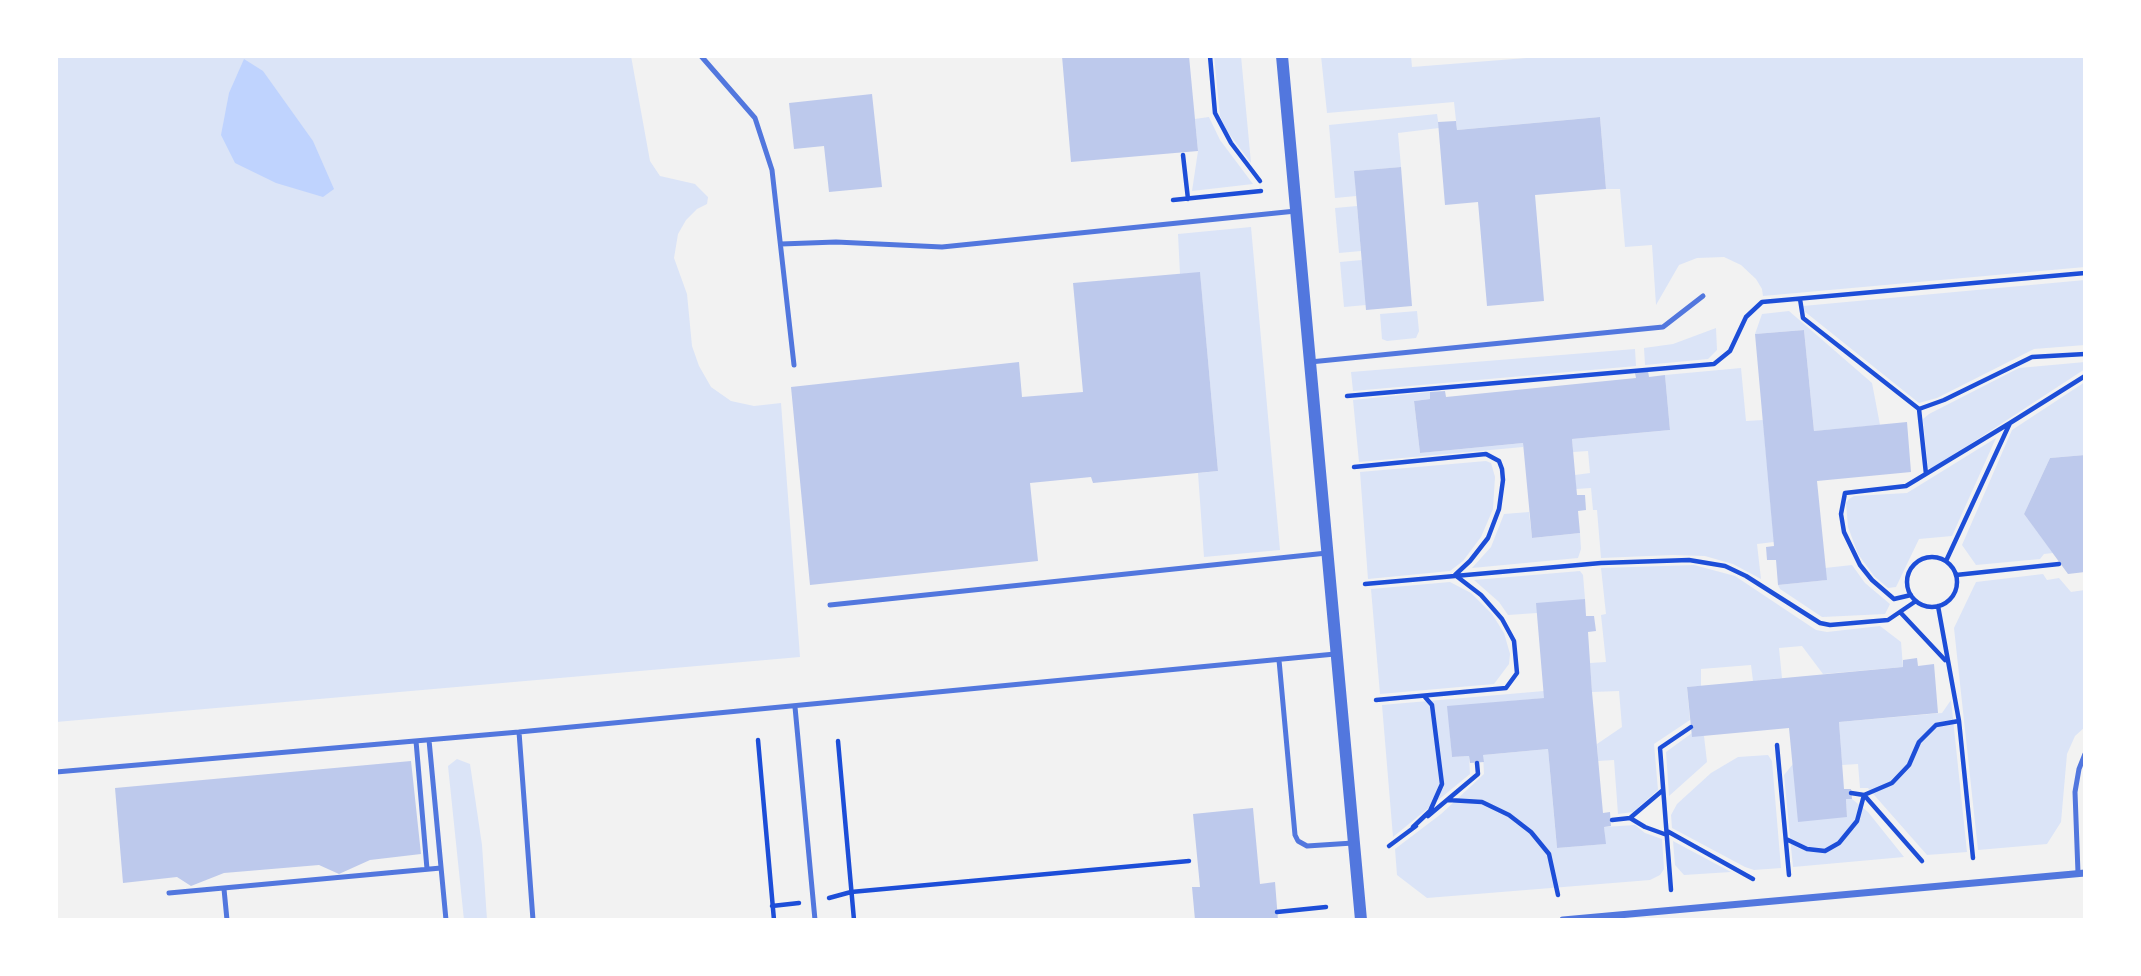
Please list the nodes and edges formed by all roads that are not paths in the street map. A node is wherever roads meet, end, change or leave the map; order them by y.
1 (701, 56) edge
2 (1282, 56) edge
3 (1296, 211) junction
4 (781, 244) junction
5 (1703, 296) dead end
6 (1310, 362) junction
7 (794, 365) dead end
8 (1327, 554) junction
9 (830, 605) dead end
10 (1337, 654) junction
11 (1279, 660) junction
12 (795, 707) junction
13 (519, 732) junction
14 (429, 740) junction
15 (416, 741) junction
16 (2085, 754) edge
17 (56, 772) edge
18 (1354, 843) junction
19 (441, 868) junction
20 (427, 869) junction
21 (2082, 873) edge
22 (224, 889) junction
23 (169, 893) dead end
24 (1606, 918) edge
25 (227, 920) edge
26 (446, 920) edge
27 (533, 920) edge
28 (815, 920) edge
29 (1362, 920) edge
30 (1563, 920) edge

1 - 4 lane
2 - 3 street
3 - 4 lane
3 - 6 street
4 - 7 lane
5 - 6 lane
6 - 8 street
8 - 9 lane
8 - 10 street
10 - 11 lane
10 - 18 street
11 - 12 lane
11 - 18 lane
12 - 13 lane
12 - 28 lane
13 - 14 lane
13 - 27 lane
14 - 15 lane
14 - 19 lane
15 - 17 lane
15 - 20 lane
16 - 21 lane
18 - 29 street
19 - 20 lane
19 - 26 lane
20 - 22 lane
21 - 24 street
22 - 23 lane
22 - 25 lane
24 - 30 street

